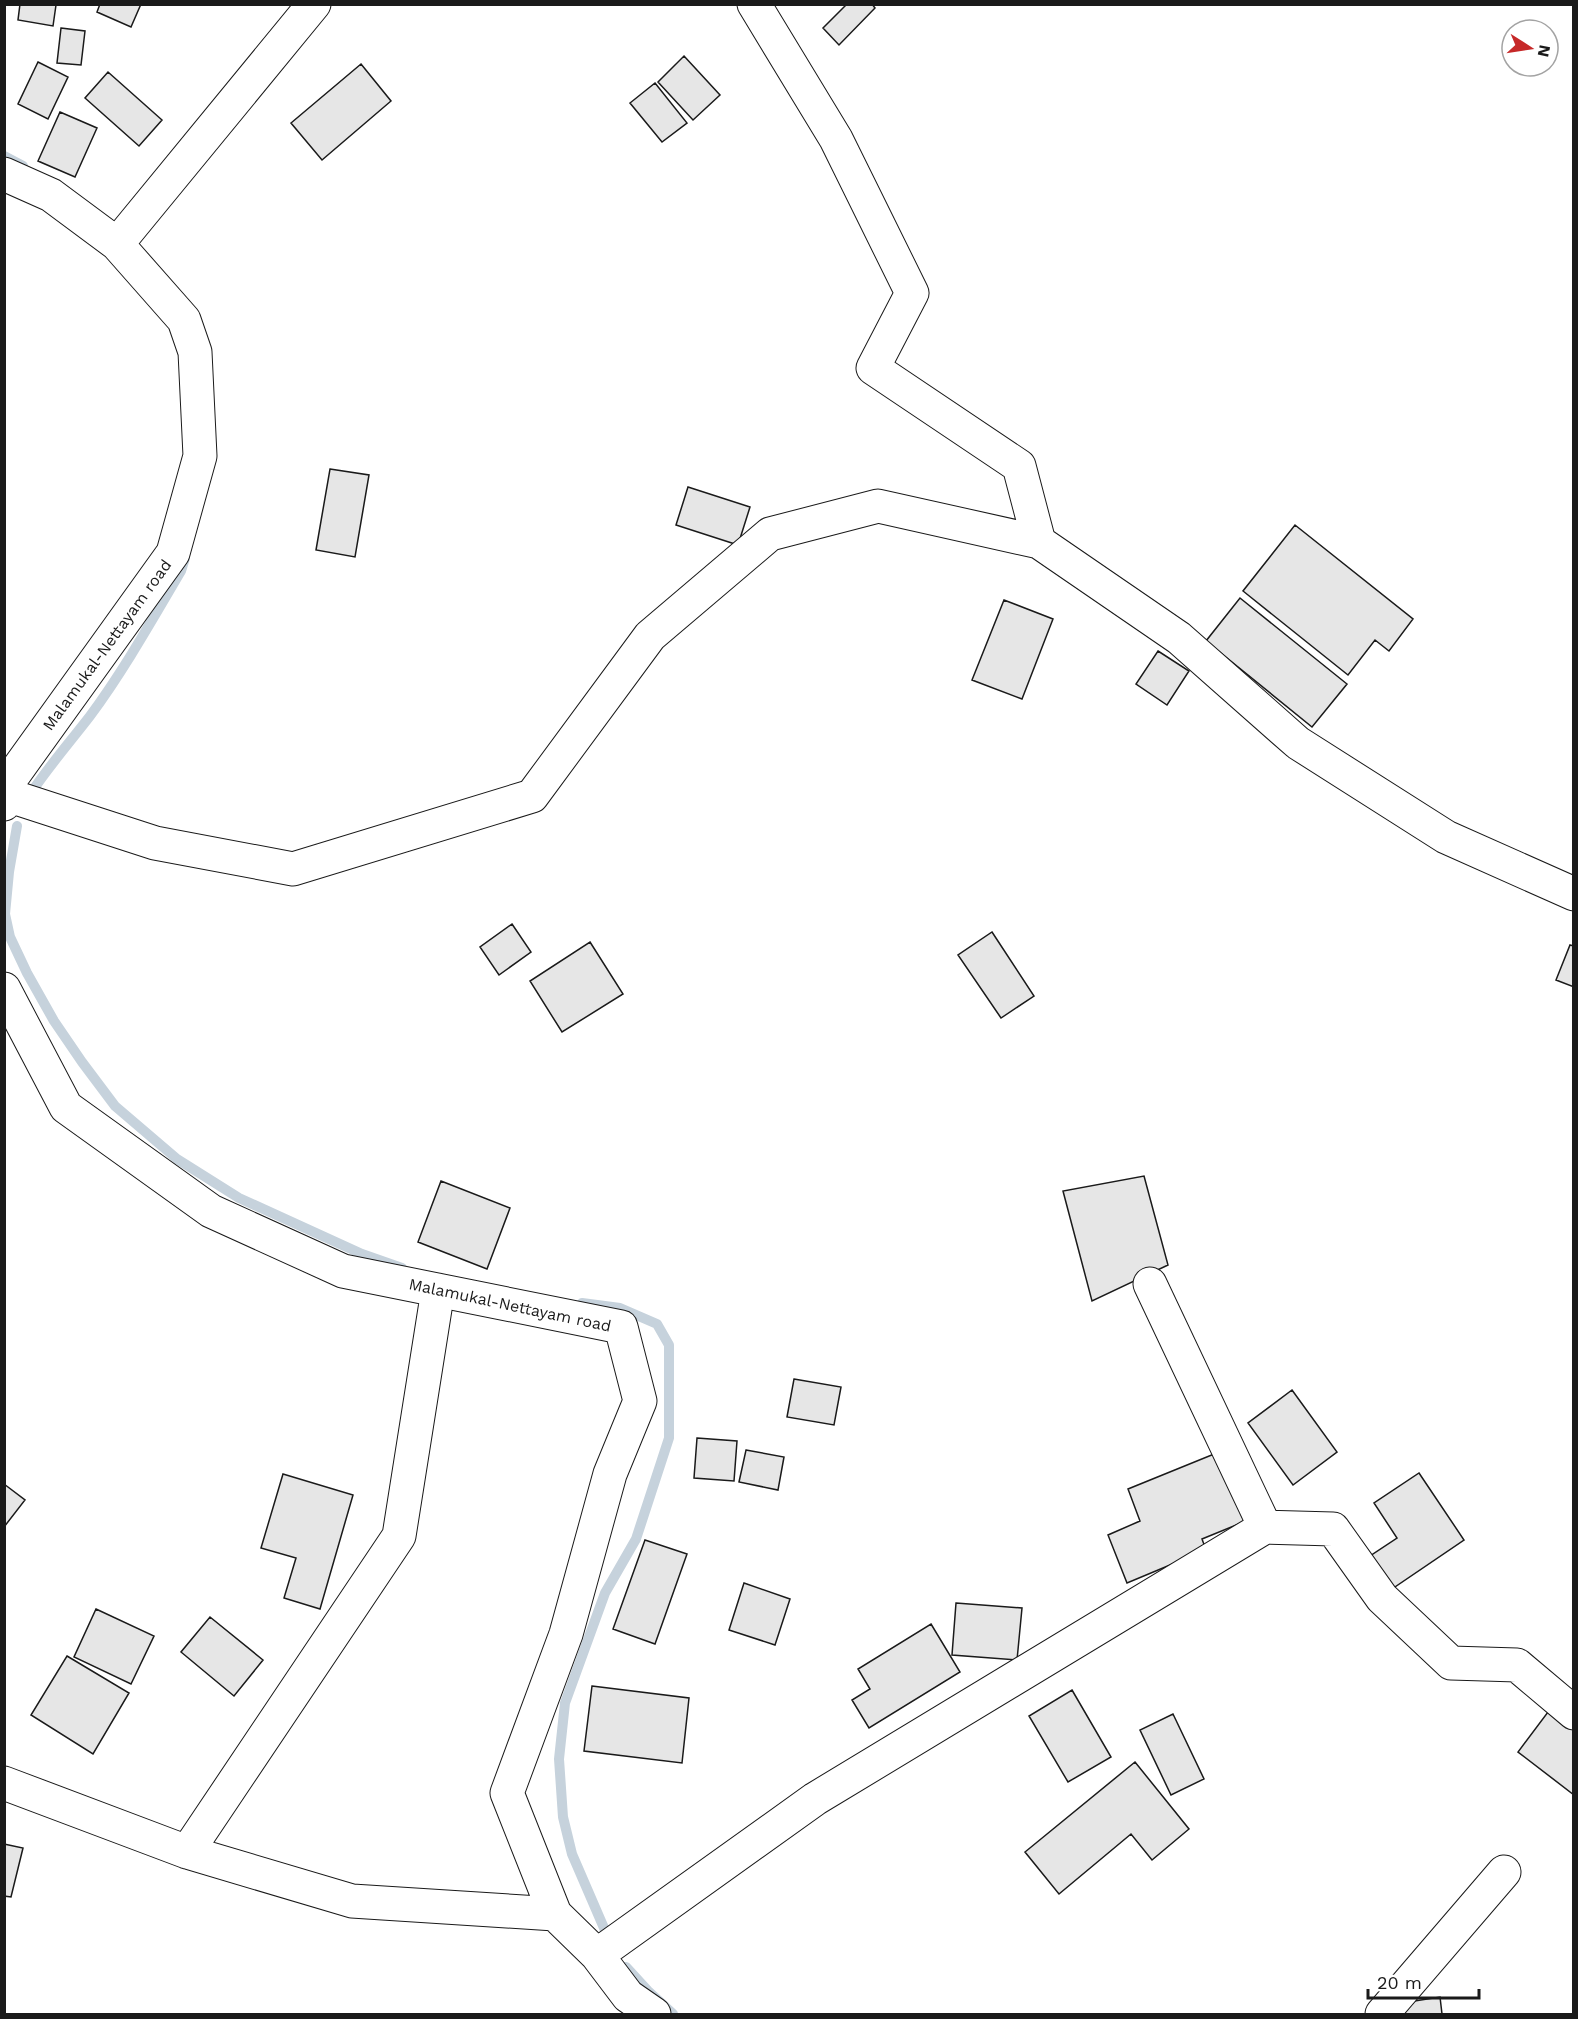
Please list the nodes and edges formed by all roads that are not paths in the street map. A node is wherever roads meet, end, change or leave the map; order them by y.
1 (315, 4) edge
2 (754, 4) edge
3 (4, 174) edge
4 (117, 244) junction
5 (1039, 542) junction
6 (6, 799) edge
7 (1574, 894) edge
8 (4, 989) edge
9 (1150, 1284) dead end
10 (438, 1290) junction
11 (1265, 1527) junction
12 (1574, 1713) edge
13 (4, 1783) edge
14 (187, 1852) junction
15 (1503, 1872) dead end
16 (555, 1914) junction
17 (597, 1955) junction
18 (631, 2008) edge
19 (1382, 2014) edge

1 - 4 street
2 - 5 street
3 - 4 street, Malamukal-Nettayam road
4 - 6 street, Malamukal-Nettayam road
5 - 6 street
5 - 7 street
8 - 10 street, Malamukal-Nettayam road
9 - 11 street
10 - 14 street
10 - 16 street, Malamukal-Nettayam road
11 - 12 street
11 - 17 street
13 - 14 street
14 - 16 street
15 - 19 street
16 - 17 street
17 - 18 street

